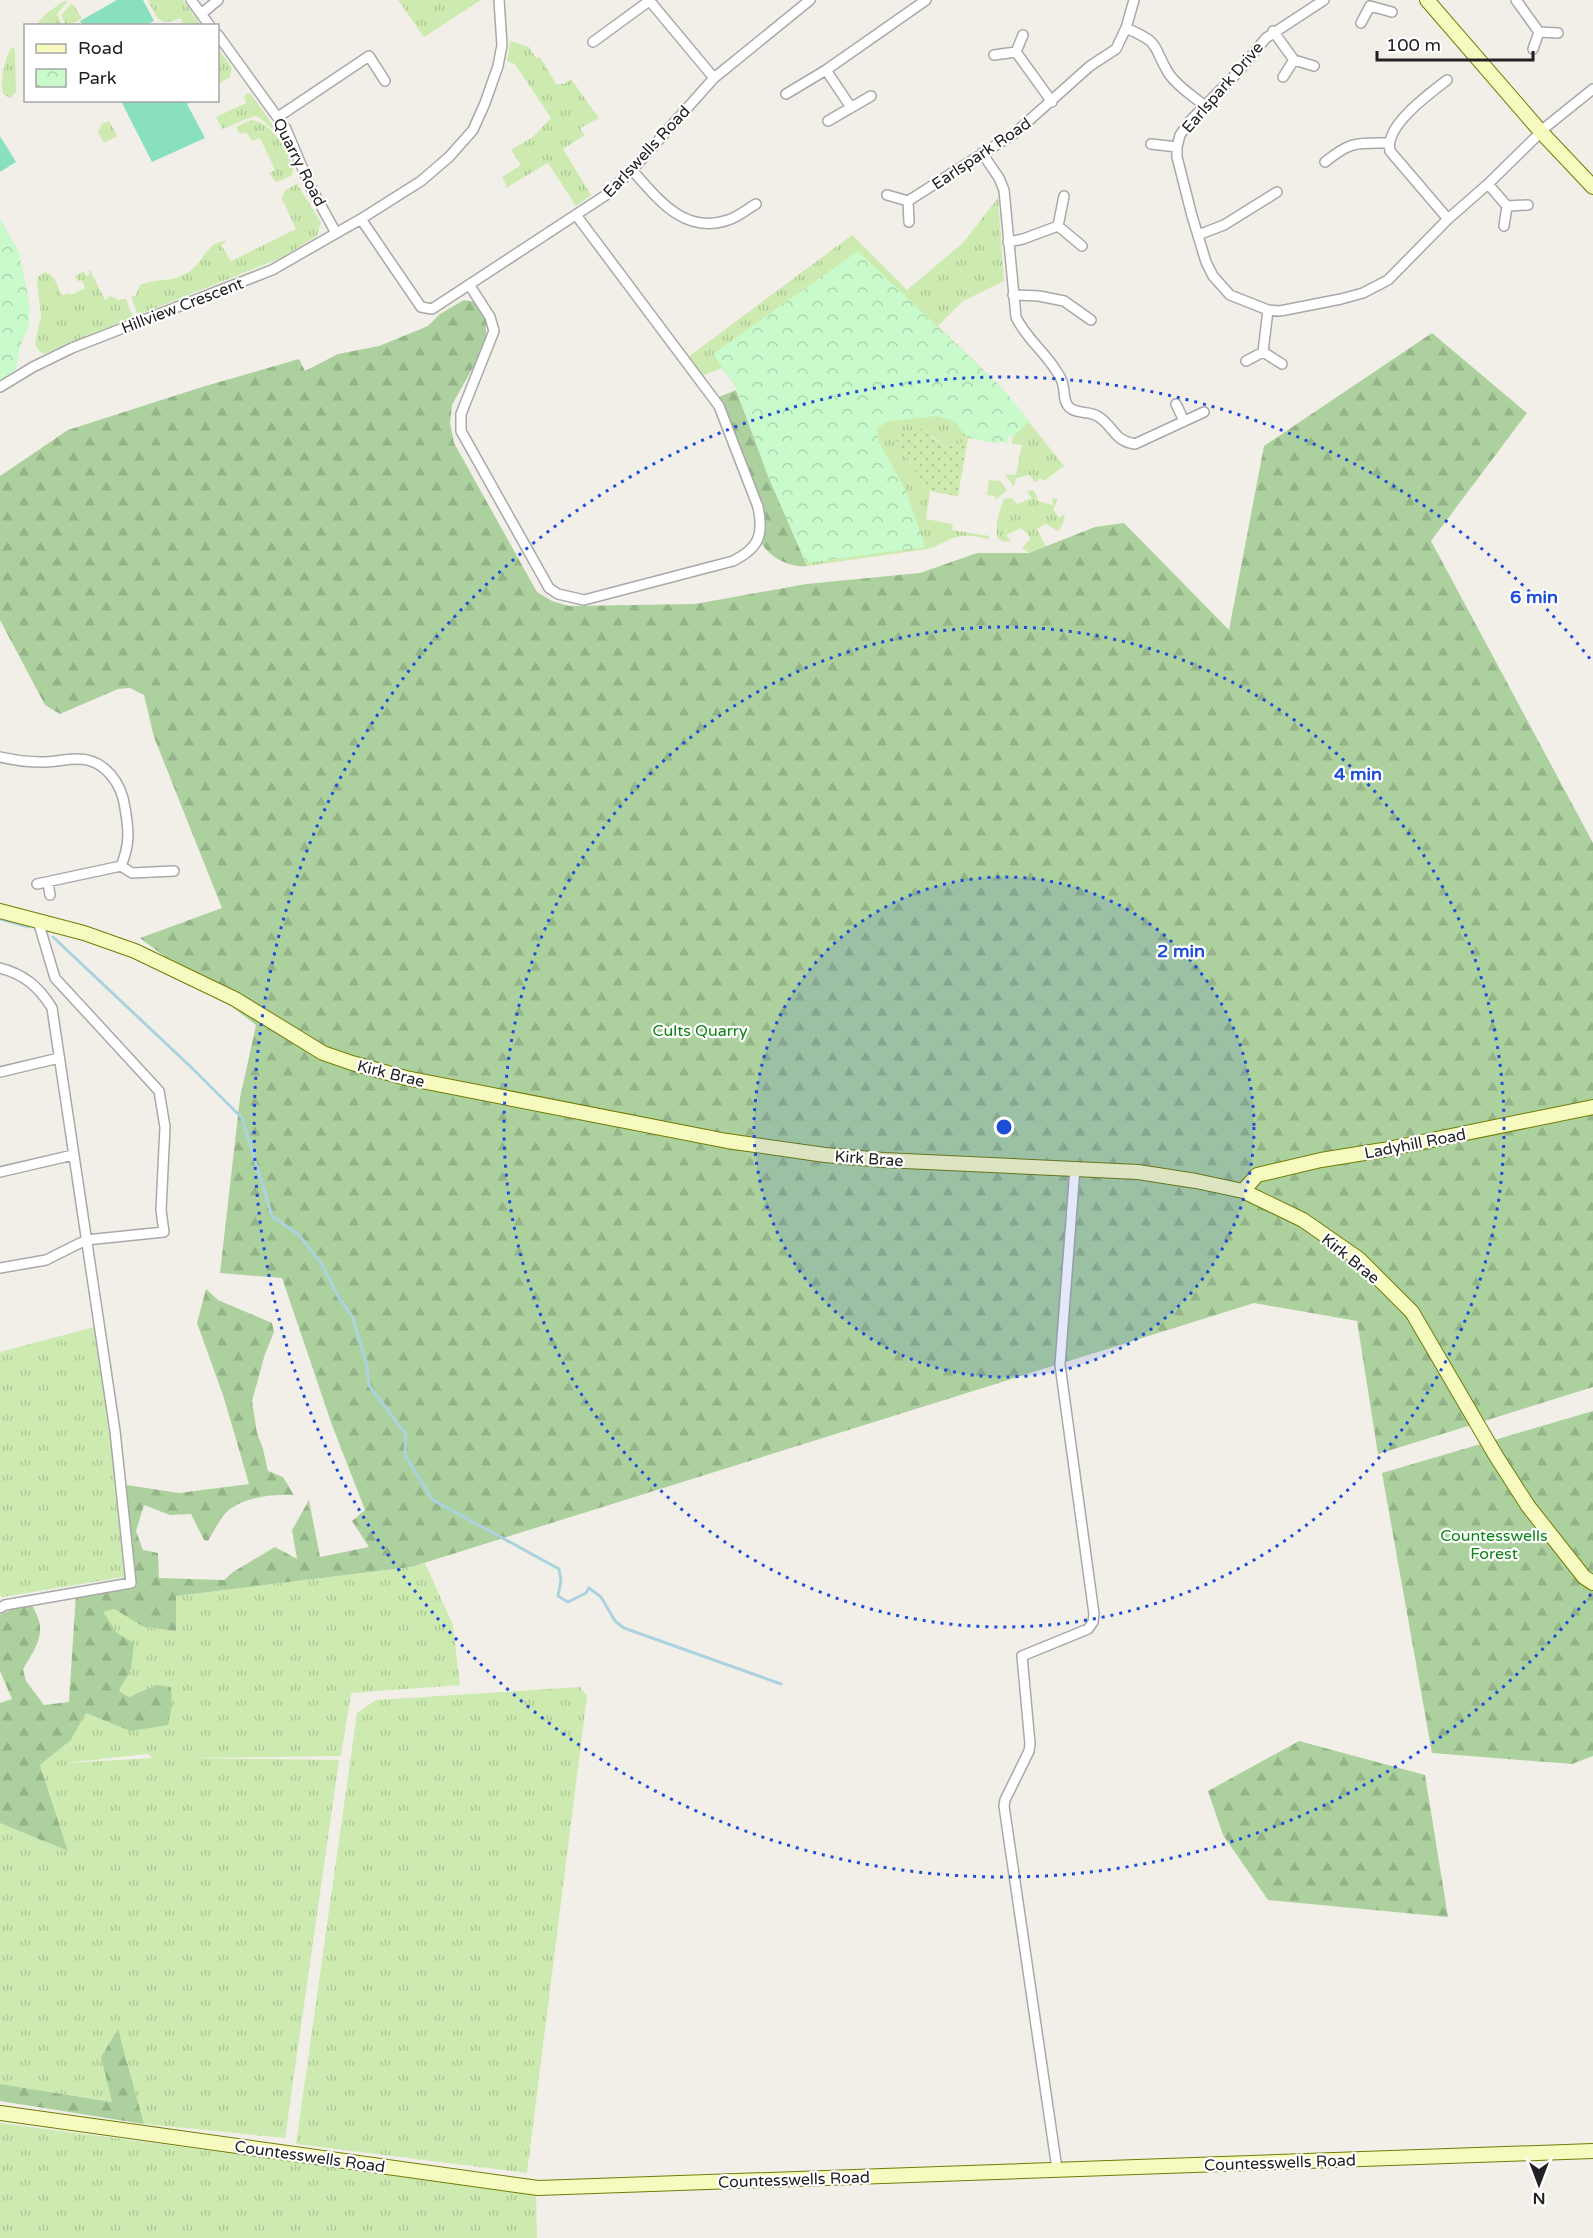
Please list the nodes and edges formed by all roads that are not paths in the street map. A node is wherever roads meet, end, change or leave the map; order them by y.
1 (191, 0) edge
2 (218, 0) edge
3 (499, 0) edge
4 (649, 0) edge
5 (810, 0) edge
6 (926, 0) edge
7 (1134, 0) edge
8 (1324, 0) edge
9 (1516, 0) edge
10 (1429, 1) edge
11 (1366, 3) edge
12 (1392, 12) dead end
13 (201, 14) junction
14 (1360, 23) dead end
15 (208, 24) edge
16 (1126, 28) junction
17 (1273, 31) junction
18 (1539, 32) junction
19 (1558, 33) dead end
20 (1023, 35) dead end
21 (219, 36) edge
22 (593, 42) dead end
23 (1533, 49) dead end
24 (1016, 52) junction
25 (994, 55) dead end
26 (1294, 60) junction
27 (1314, 66) dead end
28 (826, 70) junction
29 (1283, 76) dead end
30 (714, 78) junction
31 (1447, 80) dead end
32 (385, 81) dead end
33 (1593, 89) edge
34 (786, 94) dead end
35 (871, 96) dead end
36 (1052, 102) junction
37 (850, 106) junction
38 (1205, 106) junction
39 (278, 117) junction
40 (828, 121) dead end
41 (1542, 133) junction
42 (1388, 143) junction
43 (1151, 144) dead end
44 (1177, 147) junction
45 (982, 153) junction
46 (1325, 162) dead end
47 (632, 170) junction
48 (1488, 184) junction
49 (1593, 187) edge
50 (1277, 192) dead end
51 (887, 195) dead end
52 (1064, 196) dead end
53 (908, 201) junction
54 (756, 204) dead end
55 (1528, 205) dead end
56 (1507, 206) junction
57 (576, 215) junction
58 (361, 219) junction
59 (1448, 219) junction
60 (909, 222) dead end
61 (1058, 226) junction
62 (1504, 226) dead end
63 (336, 232) junction
64 (1198, 236) junction
65 (1008, 242) junction
66 (1082, 246) dead end
67 (470, 286) junction
68 (1013, 294) junction
69 (1268, 310) junction
70 (1091, 320) dead end
71 (1263, 352) junction
72 (1246, 361) dead end
73 (1282, 364) dead end
74 (0, 387) edge
75 (1176, 404) dead end
76 (1204, 412) dead end
77 (1185, 421) junction
78 (0, 757) edge
79 (121, 866) junction
80 (174, 871) dead end
81 (48, 882) junction
82 (37, 884) dead end
83 (50, 895) dead end
84 (0, 911) edge
85 (38, 921) junction
86 (0, 968) edge
87 (59, 1058) junction
88 (0, 1072) edge
89 (1593, 1107) edge
90 (73, 1155) junction
91 (1075, 1168) junction
92 (0, 1172) edge
93 (1243, 1191) junction
94 (86, 1240) junction
95 (0, 1268) edge
96 (1593, 1582) edge
97 (0, 1608) edge
98 (0, 2112) edge
99 (1593, 2151) edge
100 (1057, 2169) junction

1 - 13 street
2 - 13 street
3 - 58 street, Hillview Crescent
4 - 22 street
4 - 30 street
5 - 30 street, Earlswells Road
6 - 28 street
7 - 16 street, Earlspark Road
8 - 17 street, Earlspark Drive
9 - 18 street
10 - 41 street
11 - 12 street
11 - 14 street
13 - 15 street
16 - 36 street, Earlspark Road
16 - 38 street
17 - 26 street, Earlspark Drive
17 - 38 street, Earlspark Drive
18 - 19 street
18 - 23 street
20 - 24 street
21 - 39 street, Quarry Road
24 - 25 street
24 - 36 street
26 - 27 street
26 - 29 street
28 - 34 street
28 - 37 street
30 - 47 street, Earlswells Road
31 - 42 street
32 - 39 street
33 - 41 street
35 - 37 street
36 - 45 street, Earlspark Road
37 - 40 street
38 - 44 street, Earlspark Drive
39 - 63 street, Quarry Road
41 - 48 street
41 - 49 street
42 - 46 street
42 - 59 street
43 - 44 street, Earlspark Drive
44 - 64 street, Earlspark Drive
45 - 53 street, Earlspark Road
45 - 65 street
47 - 54 street
47 - 57 street, Earlswells Road
48 - 56 street
48 - 59 street
50 - 64 street
51 - 53 street
52 - 61 street
53 - 60 street
55 - 56 street
56 - 62 street
57 - 67 street, Earlswells Road
57 - 67 street
58 - 63 street, Hillview Crescent
58 - 67 street, Earlswells Road
59 - 69 street
61 - 65 street
61 - 66 street
63 - 74 street, Hillview Crescent
64 - 69 street, Earlspark Drive
65 - 68 street
68 - 70 street
68 - 77 street
69 - 71 street
71 - 72 street
71 - 73 street
75 - 77 street
76 - 77 street
78 - 79 street
79 - 80 street
79 - 81 street
81 - 82 street
81 - 83 street
84 - 85 street, Kirk Brae
85 - 91 street, Kirk Brae
85 - 94 street
86 - 87 street
87 - 88 street
87 - 90 street
89 - 93 street, Ladyhill Road
90 - 92 street
90 - 94 street
91 - 93 street, Kirk Brae
91 - 100 street
93 - 96 street, Kirk Brae
94 - 95 street
94 - 97 street
98 - 100 street, Countesswells Road
99 - 100 street, Countesswells Road

